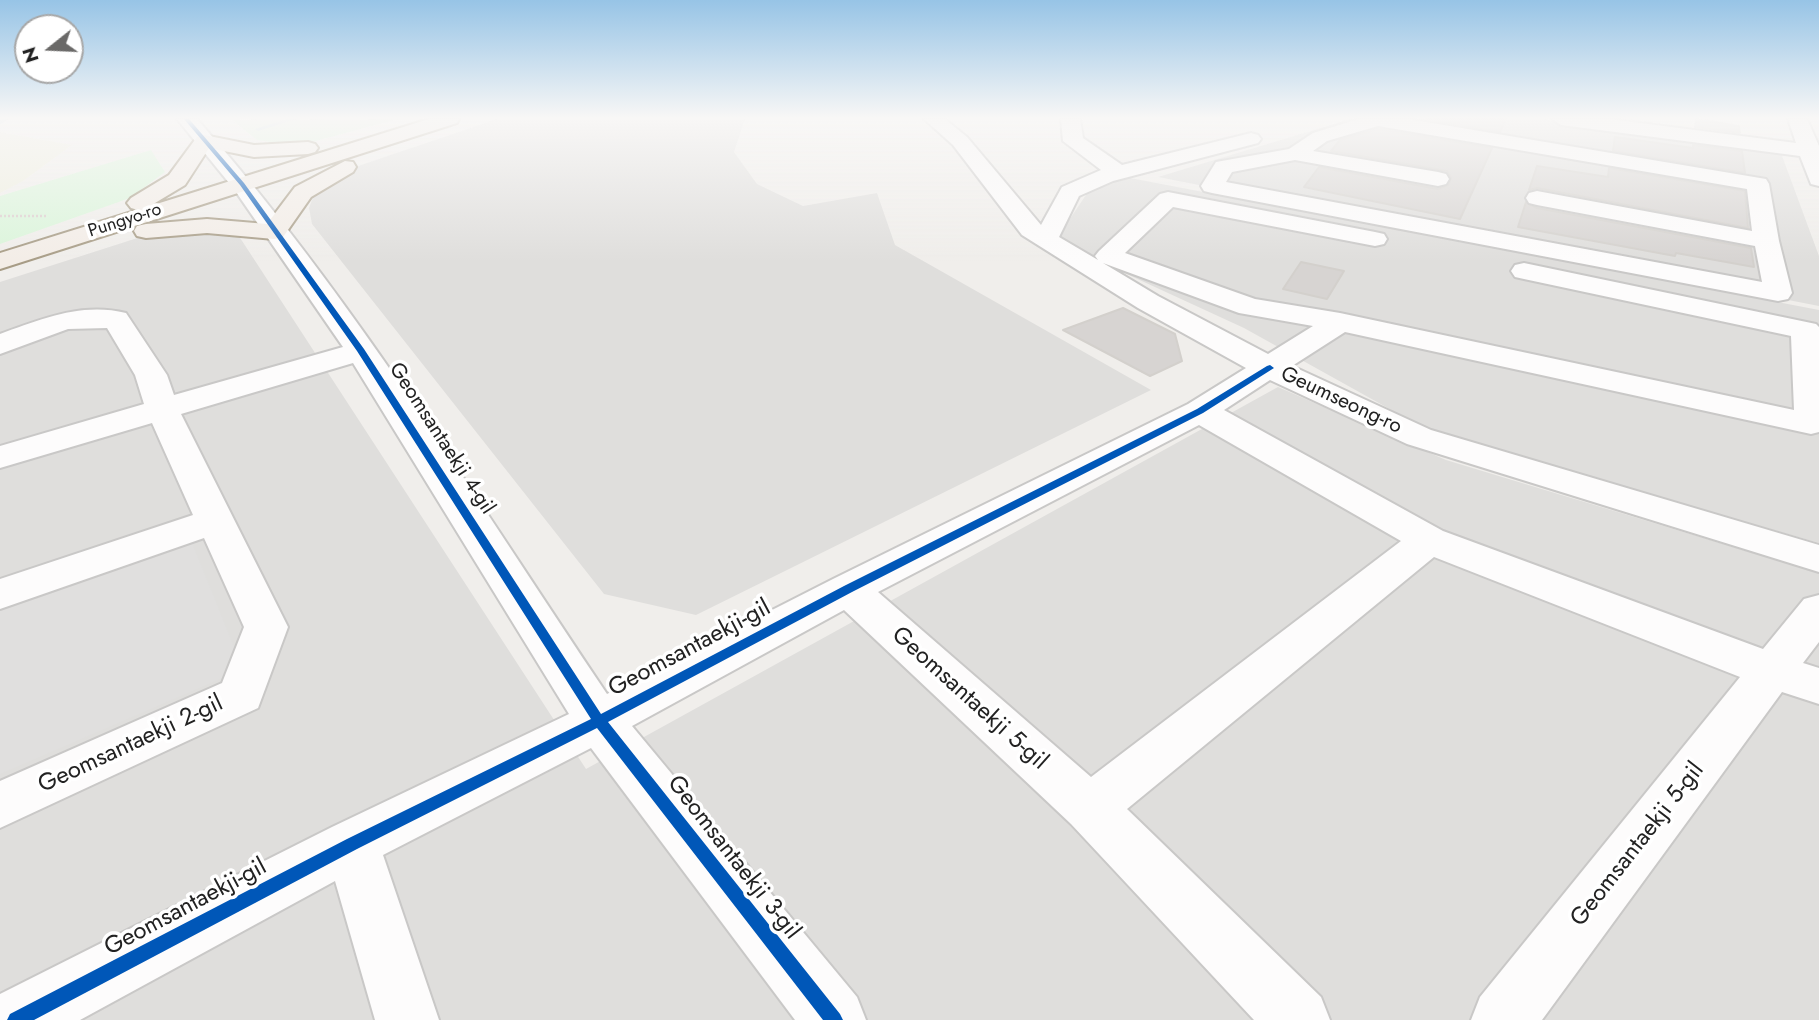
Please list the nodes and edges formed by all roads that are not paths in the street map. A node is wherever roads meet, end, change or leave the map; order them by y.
1 (186, 167) edge
2 (227, 167) edge
3 (298, 167) edge
4 (346, 167) edge
5 (980, 167) edge
6 (1110, 167) edge
7 (1142, 167) edge
8 (1226, 167) edge
9 (1367, 167) edge
10 (1671, 167) edge
11 (1119, 173) junction
12 (1438, 179) dead end
13 (242, 184) junction
14 (1536, 198) dead end
15 (88, 232) junction
16 (274, 232) junction
17 (1376, 239) dead end
18 (1045, 240) junction
19 (1766, 241) junction
20 (0, 261) edge
21 (1507, 267) dead end
22 (1340, 322) junction
23 (0, 345) edge
24 (361, 351) junction
25 (1269, 368) junction
26 (162, 409) junction
27 (1200, 411) junction
28 (0, 457) edge
29 (215, 521) junction
30 (1429, 540) junction
31 (1819, 559) edge
32 (848, 590) junction
33 (0, 594) edge
34 (1819, 610) edge
35 (1796, 678) edge
36 (599, 721) junction
37 (0, 805) edge
38 (1090, 808) junction
39 (352, 844) junction
40 (16, 1020) edge
41 (407, 1020) edge
42 (834, 1020) edge
43 (1298, 1020) edge
44 (1503, 1020) edge

1 - 15 main road
2 - 13 street, Geomsantaekji 4-gil
3 - 13 main road, Pungyo-ro
4 - 16 main road
5 - 18 street, Geumseong-ro
6 - 11 street
7 - 11 street
8 - 19 street
9 - 12 street
10 - 19 street
11 - 18 street
13 - 15 main road, Pungyo-ro
13 - 16 street, Geomsantaekji 4-gil
14 - 19 street
15 - 16 main road
15 - 20 main road, Pungyo-ro
16 - 24 street, Geomsantaekji 4-gil
17 - 22 street
18 - 25 street, Geumseong-ro
21 - 22 street
22 - 25 street, Geomsantaekji-gil
23 - 26 street, Geomsantaekji 2-gil
24 - 26 street
24 - 36 street, Geomsantaekji 4-gil
25 - 27 street, Geomsantaekji-gil
25 - 31 street, Geumseong-ro
26 - 28 street
26 - 29 street, Geomsantaekji 2-gil
27 - 30 street
27 - 32 street, Geomsantaekji-gil
29 - 33 street
29 - 37 street, Geomsantaekji 2-gil
30 - 35 street
30 - 38 street
32 - 36 street, Geomsantaekji-gil
32 - 38 street, Geomsantaekji 5-gil
34 - 35 street, Geomsantaekji 5-gil
35 - 44 street, Geomsantaekji 5-gil
36 - 39 street, Geomsantaekji-gil
36 - 42 street, Geomsantaekji 3-gil
38 - 43 street, Geomsantaekji 5-gil
39 - 40 street, Geomsantaekji-gil
39 - 41 street

